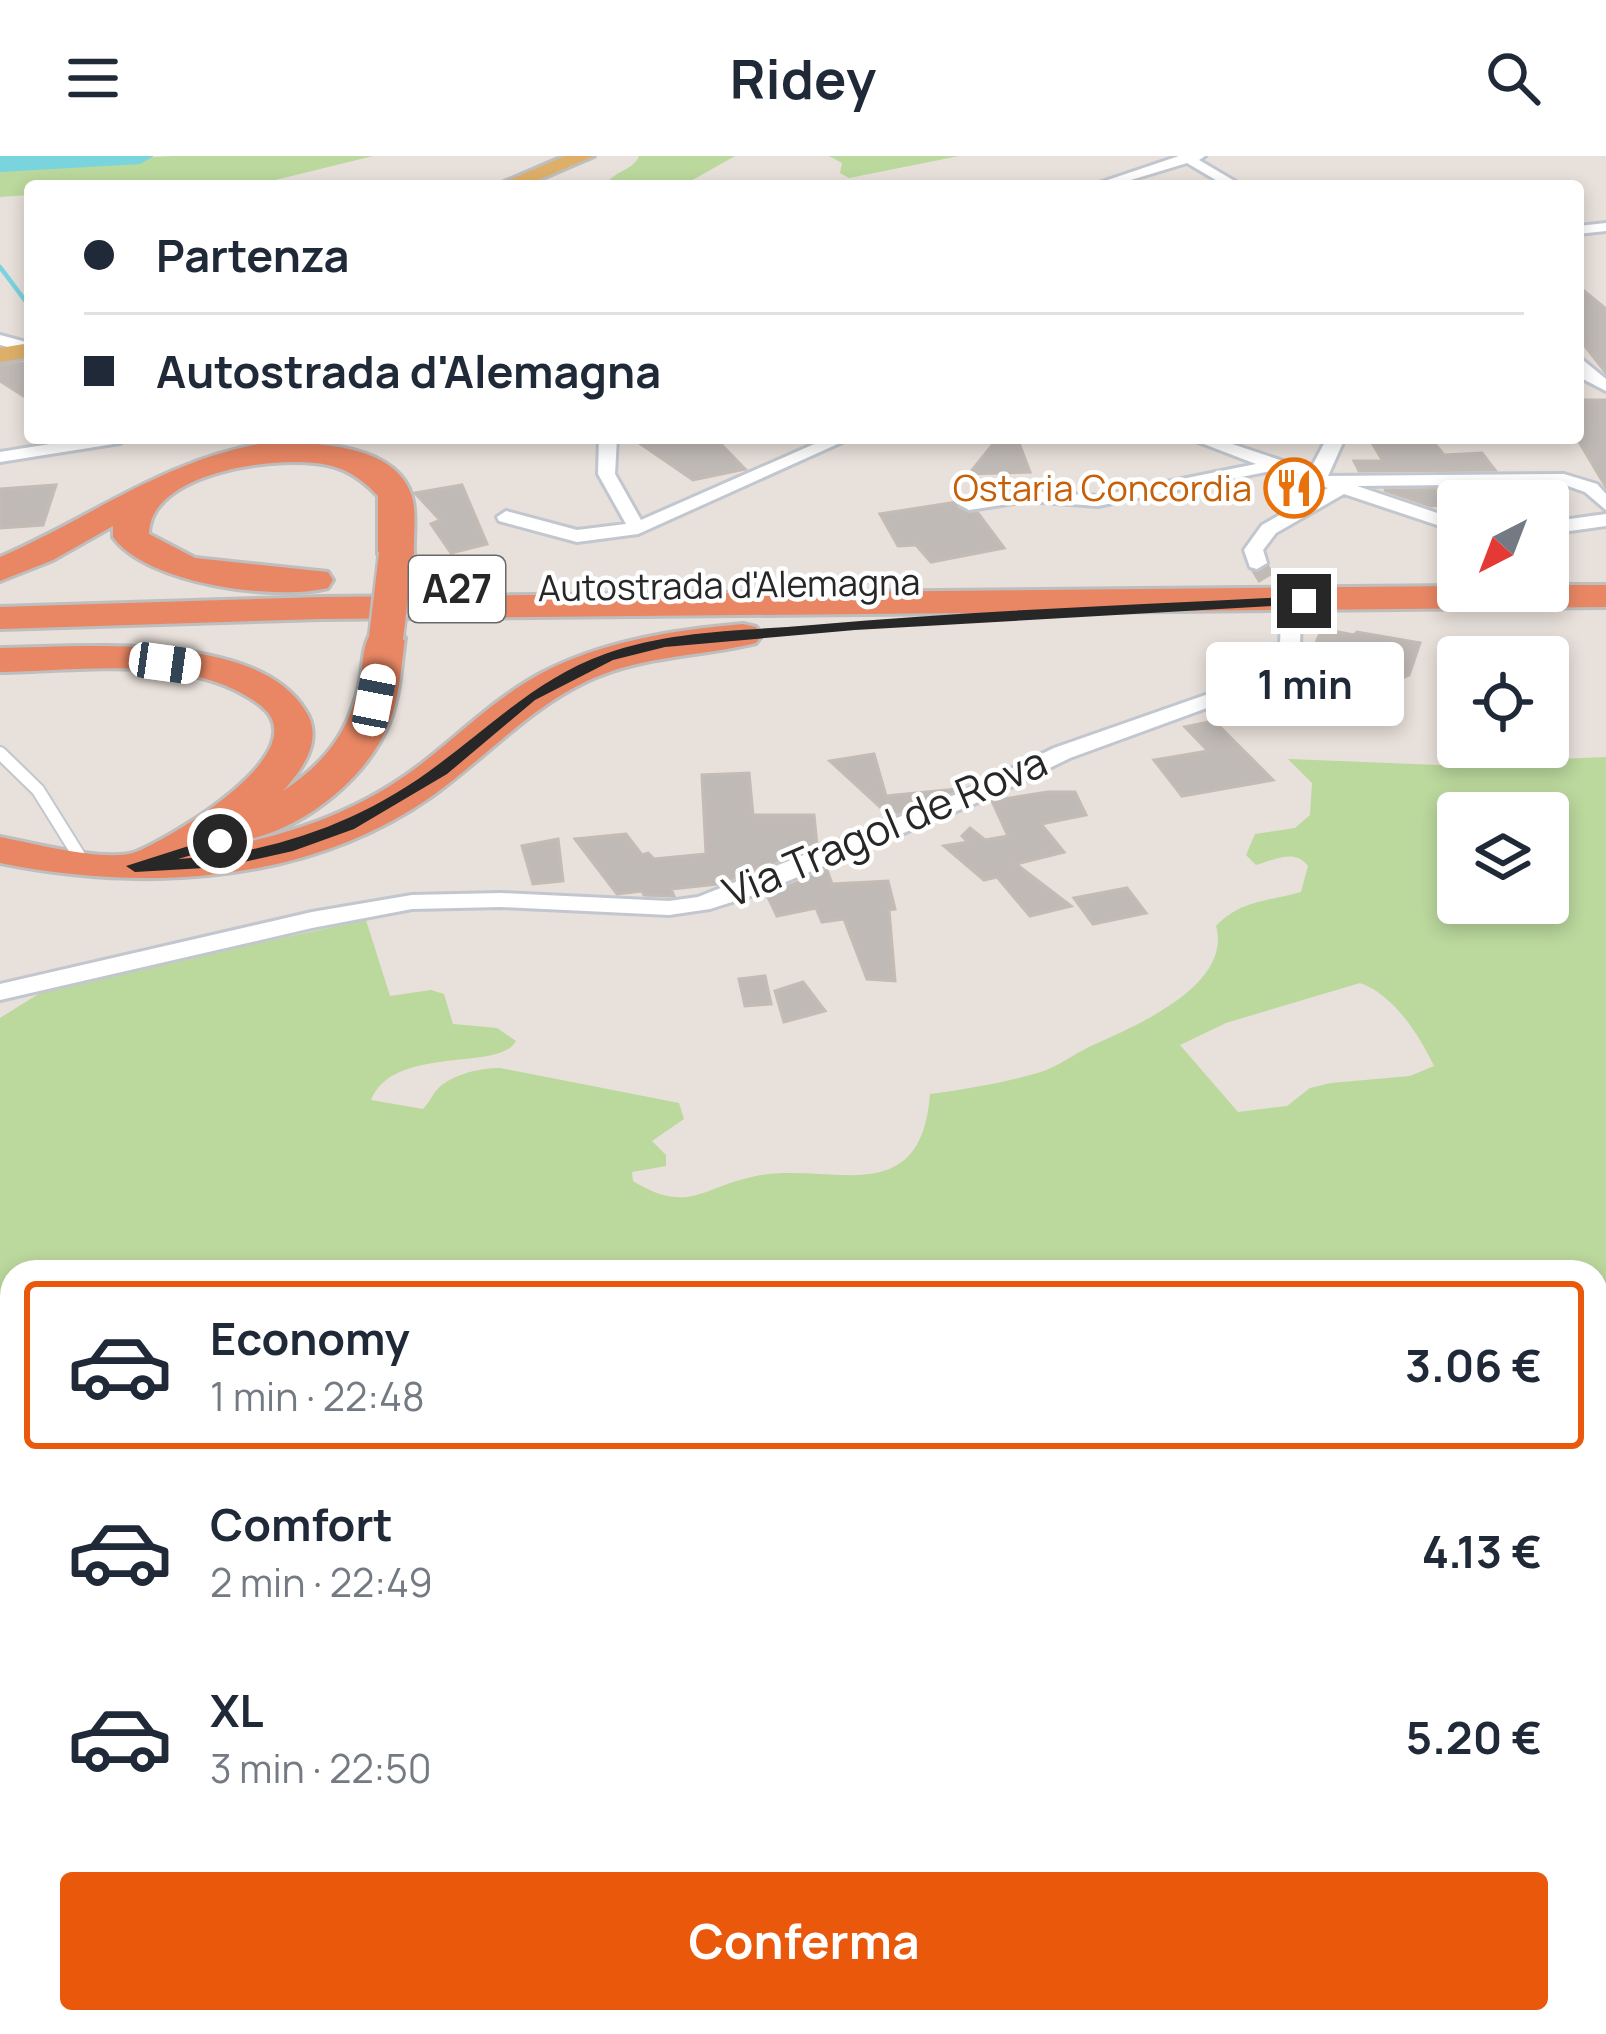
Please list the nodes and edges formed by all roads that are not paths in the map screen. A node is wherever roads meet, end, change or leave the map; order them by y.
1 (584, 156) edge
2 (1198, 156) edge
3 (1185, 158) edge
4 (521, 180) edge
5 (1116, 180) edge
6 (1225, 180) edge
7 (32, 444) edge
8 (69, 444) edge
9 (606, 444) edge
10 (829, 444) edge
11 (1216, 444) edge
12 (1334, 444) edge
13 (0, 452) edge
14 (1281, 464) junction
15 (1330, 481) junction
16 (158, 486) junction
17 (969, 505) dead end
18 (1606, 505) edge
19 (506, 518) dead end
20 (1437, 519) edge
21 (1606, 520) edge
22 (1569, 525) edge
23 (638, 529) junction
24 (1257, 563) dead end
25 (0, 570) edge
26 (1606, 576) edge
27 (1569, 577) edge
28 (1437, 578) edge
29 (664, 584) junction
30 (1606, 596) edge
31 (0, 601) edge
32 (1218, 602) junction
33 (0, 618) edge
34 (1291, 619) dead end
35 (0, 660) edge
36 (0, 753) edge
37 (0, 850) edge
38 (135, 866) junction
39 (86, 867) junction
40 (0, 992) edge

1 - 4 main road
2 - 3 street
3 - 5 street
3 - 6 street
7 - 13 street
8 - 13 street
9 - 23 street
10 - 23 street
11 - 14 street
12 - 15 street
14 - 15 street
14 - 17 street
15 - 18 street
15 - 20 street
15 - 24 street
16 - 25 highway, A27
16 - 29 highway, A27
16 - 38 highway, A27, bridge
19 - 23 street
21 - 22 street
26 - 27 highway
28 - 29 highway, Autostrada d'Alemagna / A27
29 - 31 highway, Autostrada d'Alemagna / A27
30 - 32 highway, Autostrada d'Alemagna / A27
32 - 33 highway, Autostrada d'Alemagna / A27
32 - 38 highway, A27
34 - 40 street, Via Tragol de Rova
35 - 38 highway, A27
36 - 39 lane
37 - 39 highway, A27
38 - 39 highway, A27

